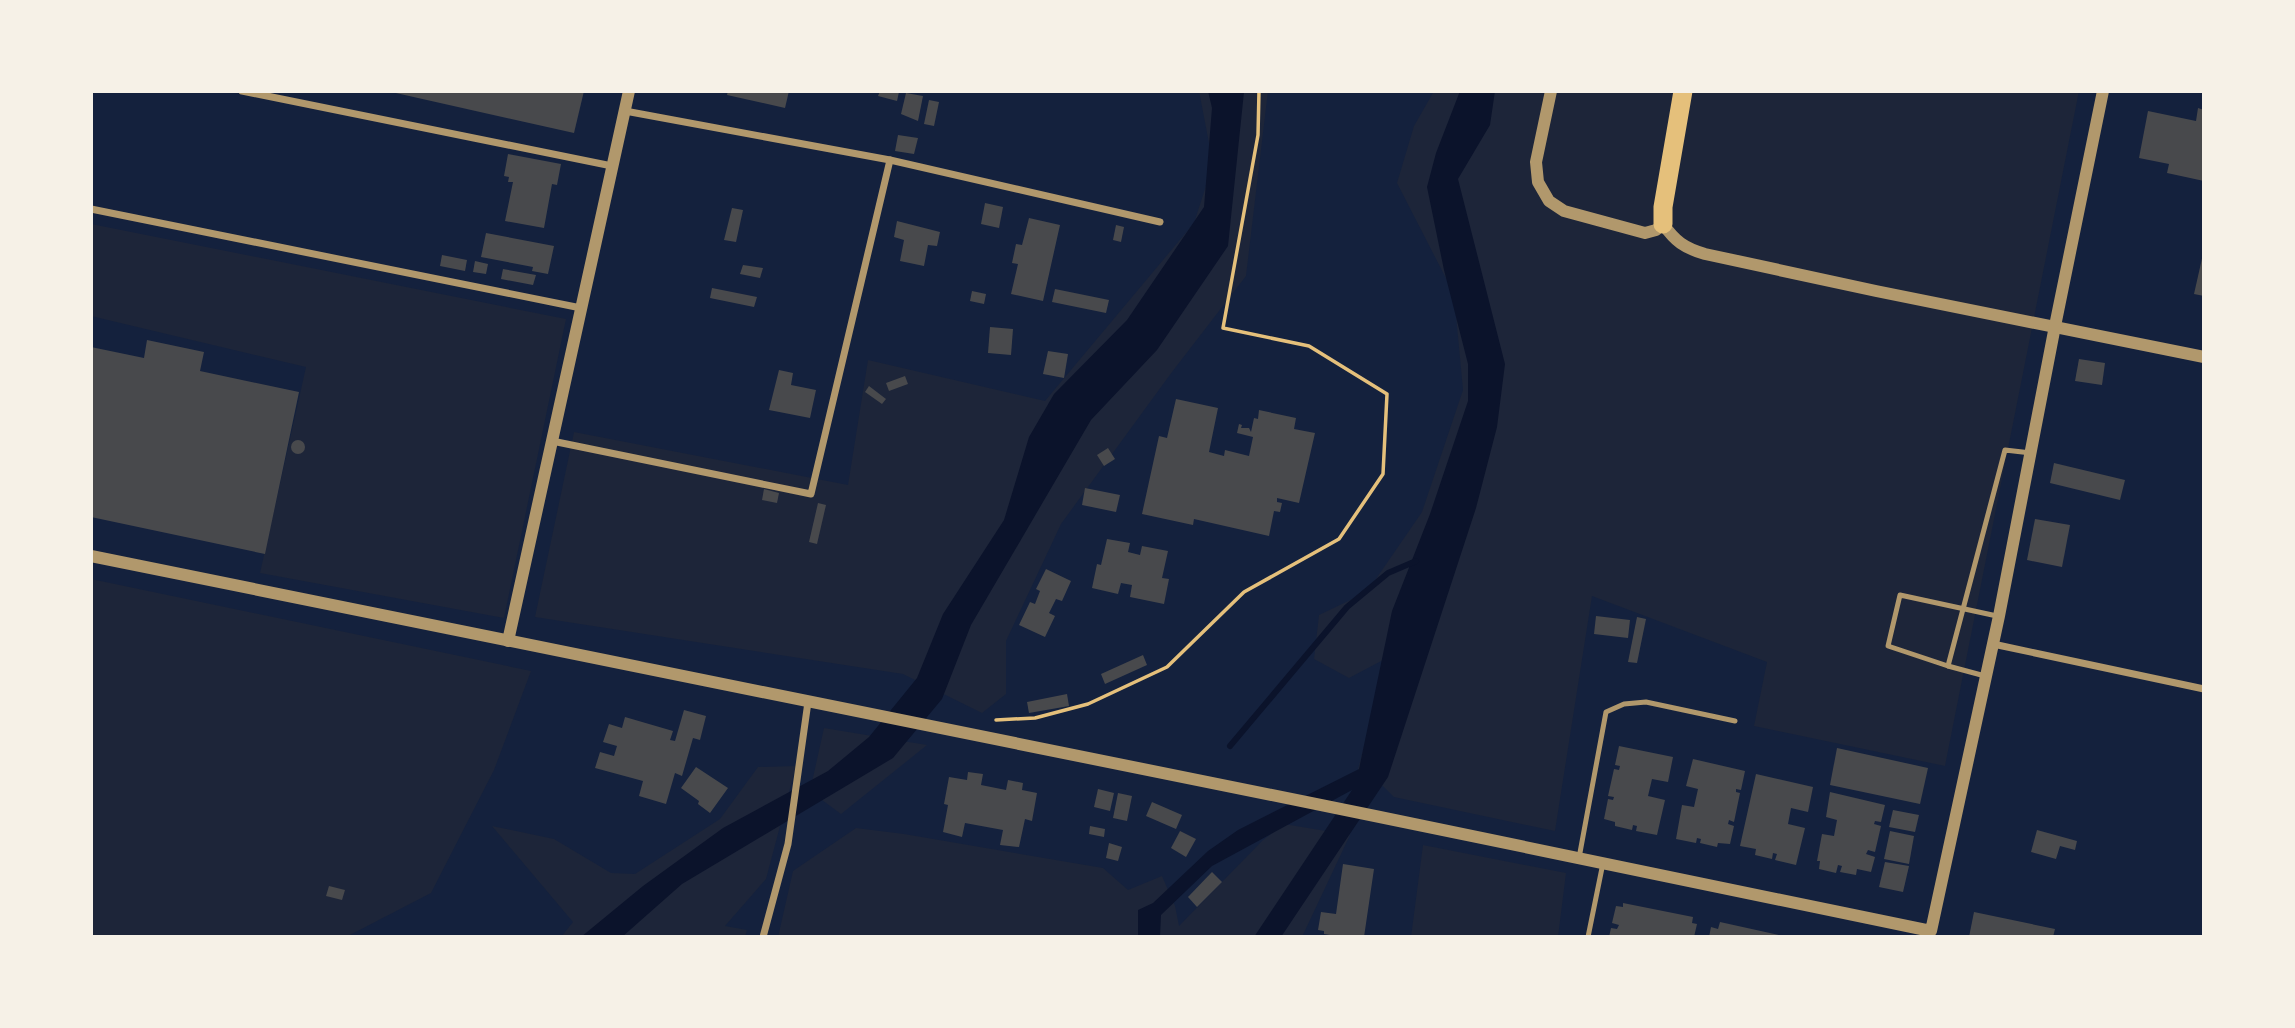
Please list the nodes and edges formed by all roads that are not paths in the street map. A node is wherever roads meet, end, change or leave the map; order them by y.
1 (242, 91) edge
2 (629, 91) edge
3 (1551, 91) edge
4 (1683, 91) edge
5 (2103, 91) edge
6 (625, 111) junction
7 (891, 160) junction
8 (612, 166) junction
9 (91, 209) edge
10 (1160, 222) dead end
11 (1662, 224) junction
12 (581, 308) junction
13 (2054, 326) junction
14 (2204, 357) edge
15 (552, 441) junction
16 (2031, 453) junction
17 (91, 556) edge
18 (1963, 608) junction
19 (1999, 617) junction
20 (508, 641) junction
21 (1993, 644) junction
22 (1948, 666) junction
23 (1987, 676) junction
24 (2204, 689) edge
25 (808, 702) junction
26 (1735, 721) dead end
27 (1579, 858) junction
28 (1603, 863) junction
29 (1930, 934) edge
30 (763, 937) edge
31 (1588, 937) edge

1 - 8 street
2 - 6 street
3 - 11 street
4 - 11 highway
5 - 13 street
6 - 7 street
6 - 8 street
7 - 10 street
7 - 15 street
8 - 12 street
9 - 12 street
11 - 13 street
12 - 15 street
13 - 14 street
13 - 16 street
15 - 20 street
16 - 18 lane
16 - 19 street
17 - 20 street
18 - 19 lane
18 - 22 lane
18 - 22 lane
19 - 21 street
20 - 25 street
21 - 23 street
21 - 24 street
22 - 23 lane
23 - 29 street
25 - 27 street
25 - 30 street
26 - 27 lane
27 - 28 street
28 - 29 street
28 - 31 lane

